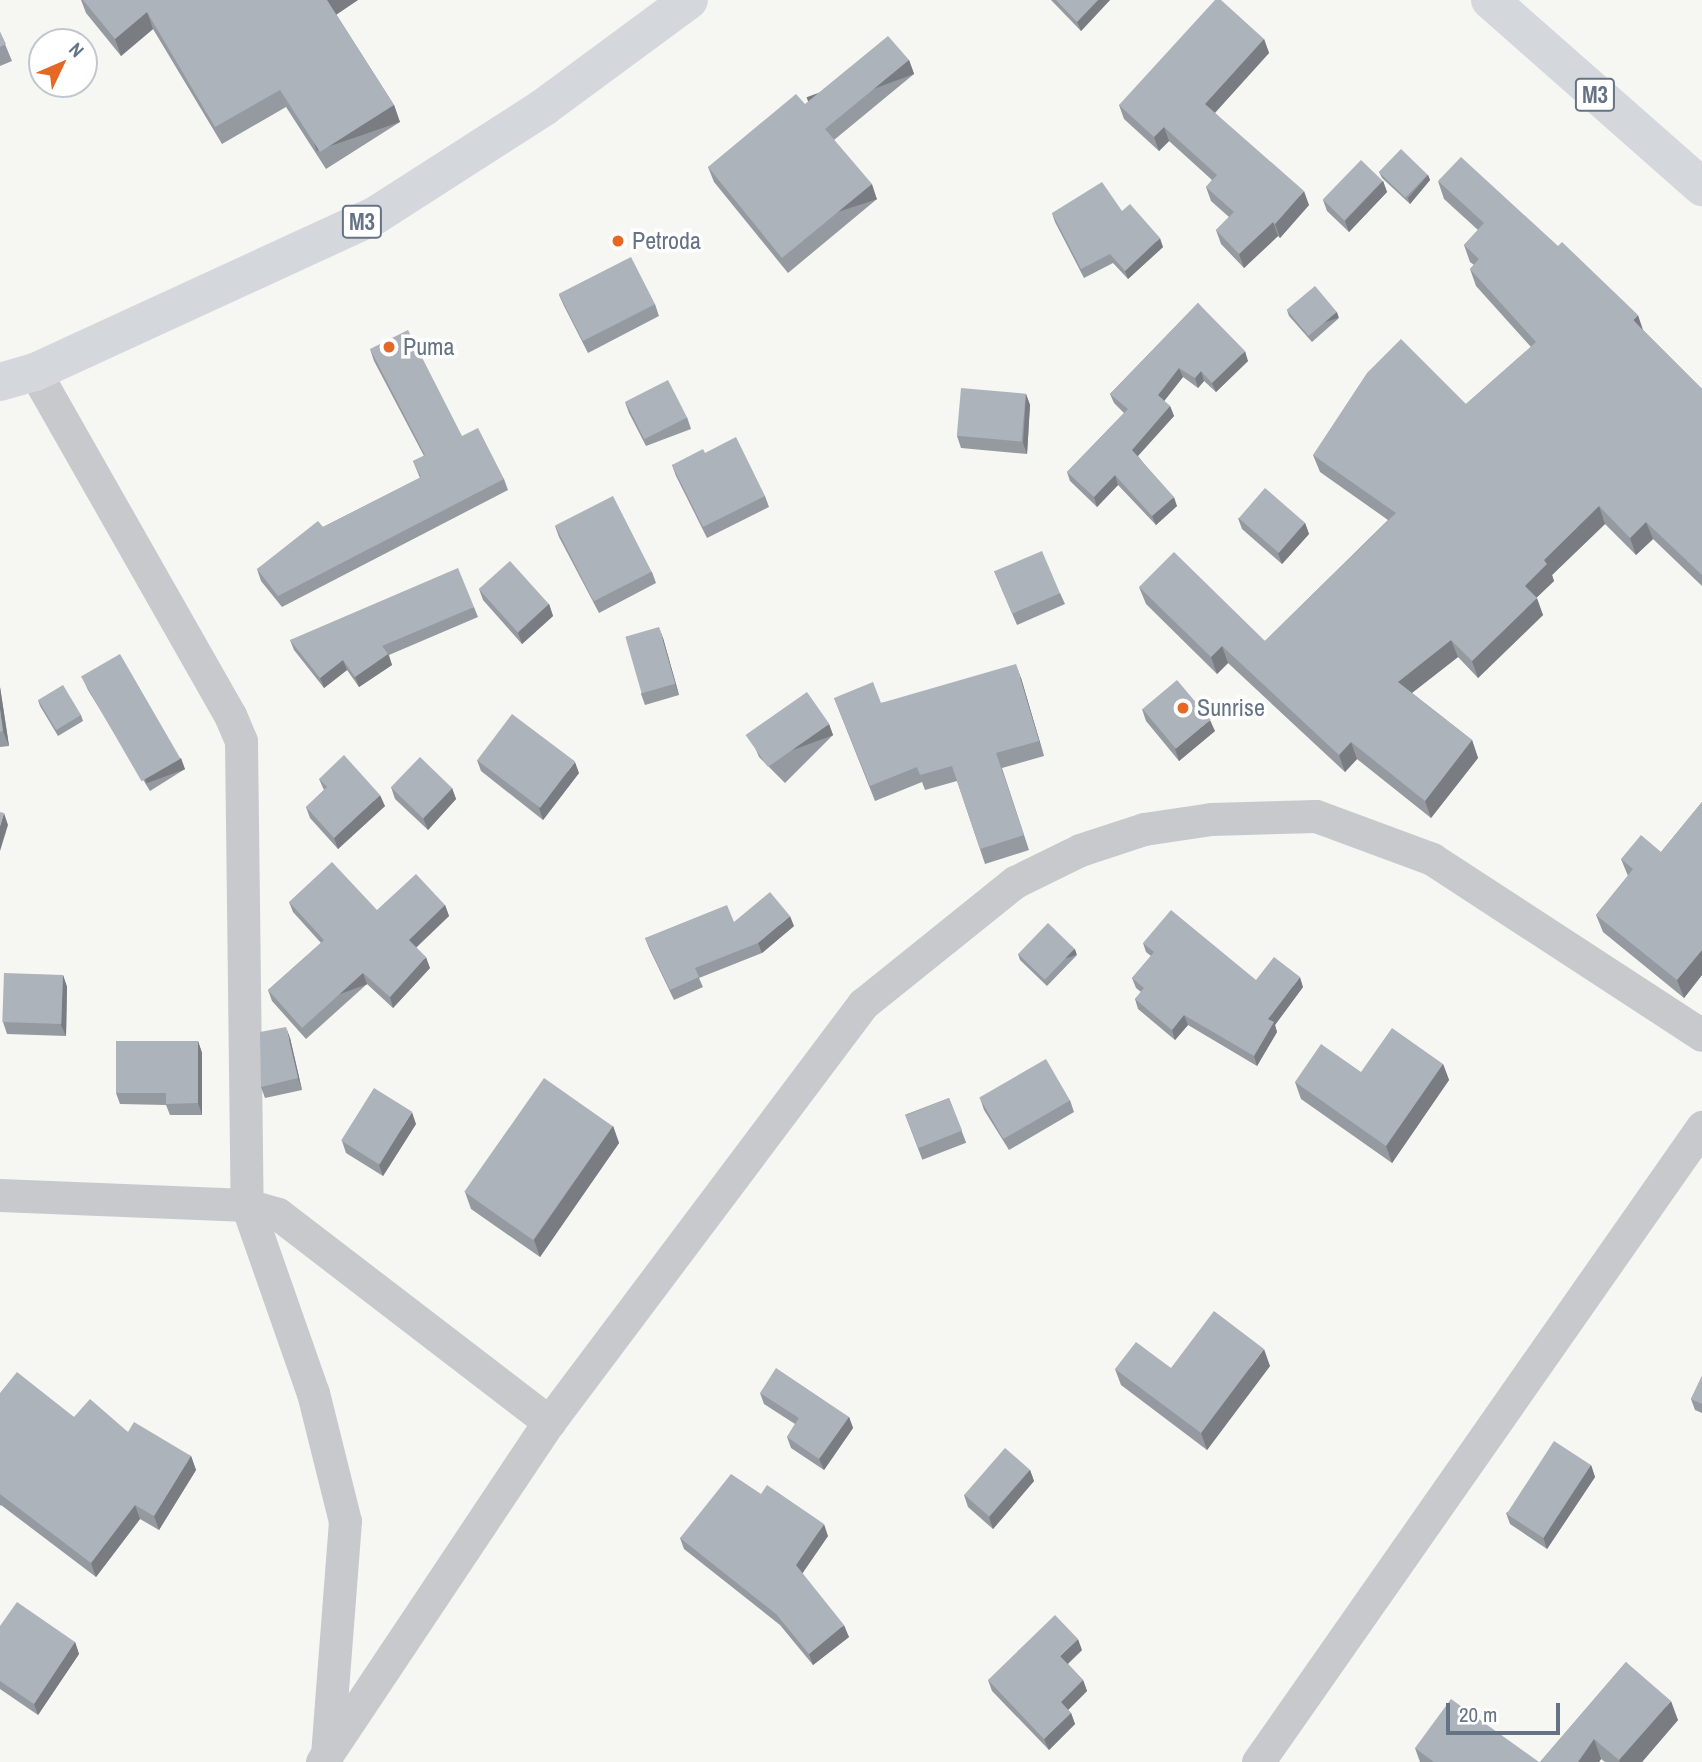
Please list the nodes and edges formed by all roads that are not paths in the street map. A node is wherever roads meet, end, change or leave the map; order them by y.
1 (689, 0) edge
2 (1490, 0) edge
3 (1702, 187) edge
4 (17, 377) edge
5 (1702, 1035) edge
6 (1702, 1127) edge
7 (0, 1195) edge
8 (247, 1206) junction
9 (549, 1422) junction
10 (325, 1758) edge
11 (1258, 1762) edge

1 - 4 highway, M3
2 - 3 highway, M3
4 - 8 street
5 - 9 street
6 - 11 street
7 - 8 street
8 - 9 street
8 - 10 street
9 - 10 street

